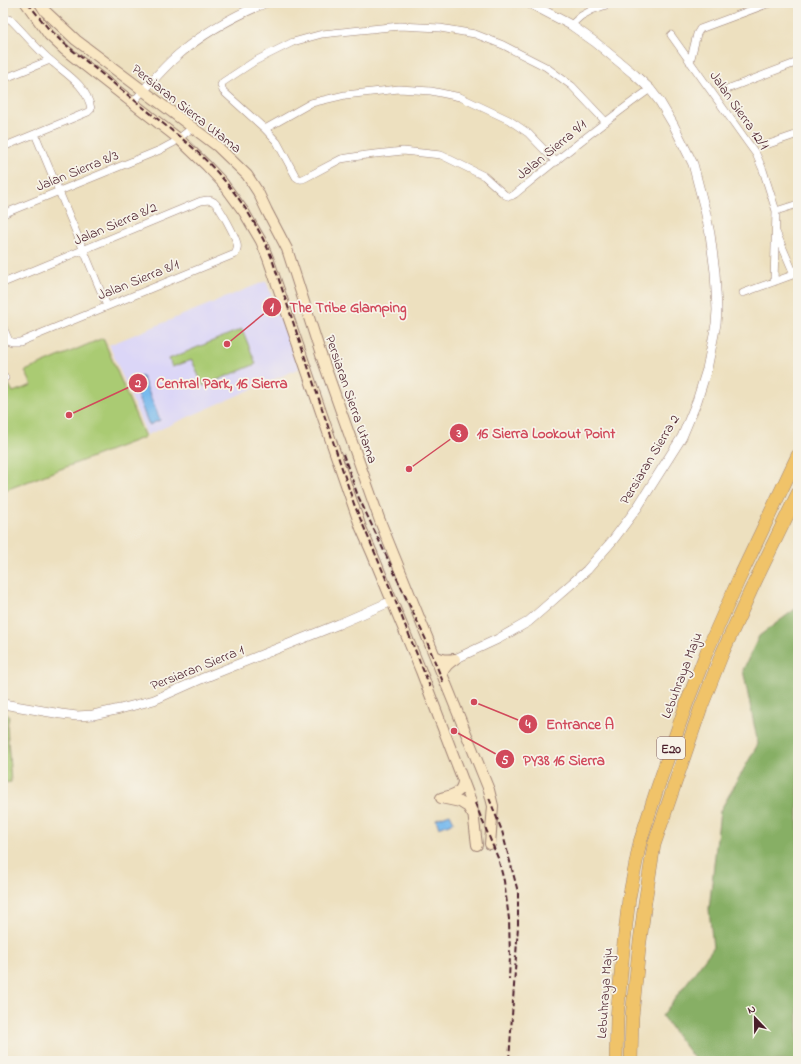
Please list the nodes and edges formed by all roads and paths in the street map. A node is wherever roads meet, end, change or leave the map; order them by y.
1 (26, 3) edge
2 (40, 3) edge
3 (265, 3) edge
4 (529, 3) edge
5 (612, 3) edge
6 (770, 3) edge
7 (3, 17) edge
8 (571, 25) junction
9 (671, 35) dead end
10 (50, 60) junction
11 (690, 62) junction
12 (798, 62) edge
13 (3, 79) edge
14 (650, 89) junction
15 (727, 89) dead end
16 (143, 91) junction
17 (132, 102) junction
18 (606, 122) junction
19 (192, 128) junction
20 (264, 129) junction
21 (36, 134) junction
22 (798, 134) edge
23 (179, 139) junction
24 (769, 144) dead end
25 (3, 148) edge
26 (556, 162) junction
27 (59, 191) junction
28 (798, 204) edge
29 (776, 211) junction
30 (3, 214) edge
31 (228, 224) joint
32 (775, 230) junction
33 (84, 250) junction
34 (796, 274) edge
35 (774, 282) junction
36 (3, 283) edge
37 (743, 293) dead end
38 (107, 306) junction
39 (3, 327) edge
40 (798, 455) edge
41 (798, 493) edge
42 (392, 601) junction
43 (435, 656) junction
44 (455, 659) junction
45 (442, 674) junction
46 (3, 704) edge
47 (463, 782) junction
48 (474, 816) junction
49 (616, 1061) edge
50 (631, 1061) edge

1 - 17 main road, Persiaran Sierra Utama
2 - 16 main road, Persiaran Sierra Utama
3 - 16 street
4 - 8 street, Persiaran Sierra 2
5 - 8 street
6 - 11 street
7 - 10 street
8 - 14 street, Persiaran Sierra 2
9 - 11 street, Jalan Sierra 12/1
10 - 13 street
10 - 21 street
11 - 29 street, Jalan Sierra 12/1
12 - 15 street
14 - 18 street, Jalan Sierra 9/1
14 - 44 street, Persiaran Sierra 2
16 - 17 street
16 - 19 main road, Persiaran Sierra Utama
17 - 23 main road, Persiaran Sierra Utama
18 - 20 street, Jalan Sierra 9/1
18 - 26 street, Jalan Sierra 9/1
19 - 23 street, Jalan Sierra 8/3
19 - 43 main road, Persiaran Sierra Utama
20 - 26 street
20 - 26 street, Jalan Sierra 9/1
21 - 25 street
21 - 27 street
22 - 24 street
23 - 27 street, Jalan Sierra 8/3
23 - 42 main road, Persiaran Sierra Utama
27 - 30 street, Jalan Sierra 8/3
27 - 33 street
28 - 29 street
29 - 32 street, Jalan Sierra 12/1
31 - 33 street, Jalan Sierra 8/2
31 - 38 street, Jalan Sierra 8/1
32 - 34 street
32 - 35 street, Jalan Sierra 12/1
33 - 36 street, Jalan Sierra 8/2
33 - 38 street
34 - 35 street
35 - 37 street
38 - 39 street, Jalan Sierra 8/1
40 - 49 highway, Lebuhraya Maju / E20
41 - 50 highway, E20
42 - 46 street, Persiaran Sierra 1
42 - 47 main road, Persiaran Sierra Utama
43 - 44 main road
43 - 45 main road, Persiaran Sierra Utama
44 - 45 main road
45 - 48 main road, Persiaran Sierra Utama
47 - 48 main road, Persiaran Sierra Utama
47 - 48 main road

